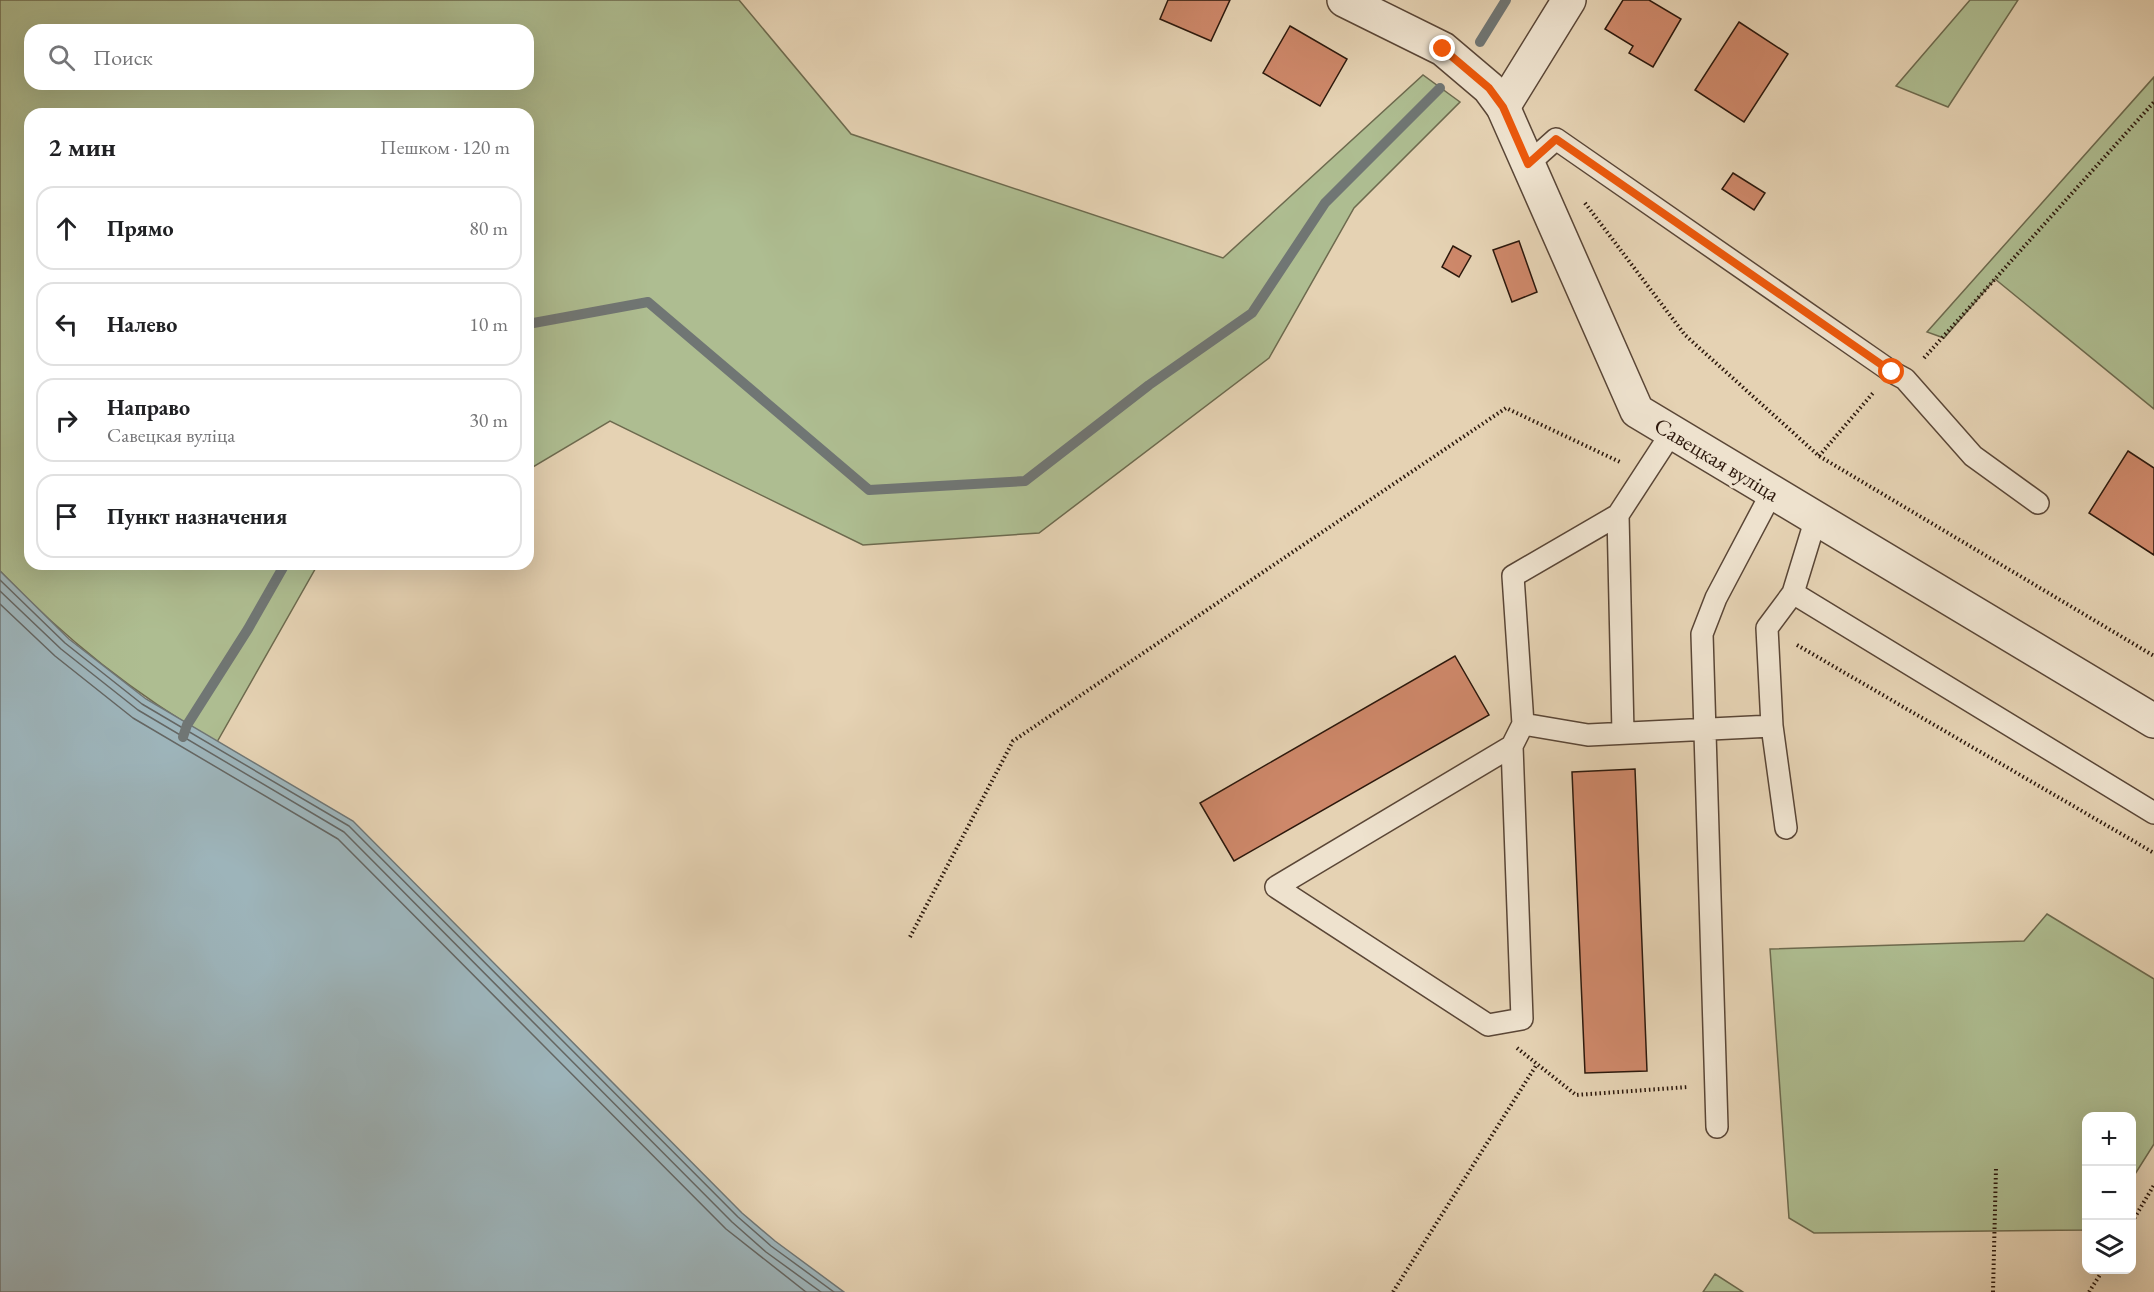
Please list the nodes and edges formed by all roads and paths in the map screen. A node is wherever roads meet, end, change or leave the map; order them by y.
1 (1344, 0) edge
2 (1569, 0) edge
3 (2154, 102) edge
4 (1503, 107) junction
5 (1528, 164) junction
6 (1580, 196) dead end
7 (1898, 375) junction
8 (1672, 432) junction
9 (1818, 456) junction
10 (1645, 474) junction
11 (1772, 492) junction
12 (2038, 503) dead end
13 (1618, 515) junction
14 (1815, 518) junction
15 (1793, 593) junction
16 (1767, 628) junction
17 (2154, 656) edge
18 (2154, 721) edge
19 (1523, 724) junction
20 (1772, 726) junction
21 (1703, 731) junction
22 (1623, 733) junction
23 (1512, 746) junction
24 (2154, 813) edge
25 (1786, 828) dead end
26 (2154, 853) edge
27 (910, 937) dead end
28 (1488, 1025) junction
29 (1537, 1064) junction
30 (1715, 1085) junction
31 (1717, 1127) dead end
32 (1996, 1168) dead end
33 (2154, 1185) edge
34 (2133, 1220) edge
35 (2100, 1274) edge
36 (1393, 1292) edge
37 (1993, 1292) edge
38 (2089, 1292) edge

1 - 4 street, Савецкая вуліца
2 - 4 street
3 - 7 path
4 - 5 street, Савецкая вуліца
5 - 7 lane
5 - 8 street, Савецкая вуліца
6 - 9 path
7 - 9 path
7 - 12 lane
8 - 10 lane
8 - 11 street, Савецкая вуліца
9 - 17 path
10 - 13 lane
10 - 27 path
11 - 14 street, Савецкая вуліца
11 - 21 lane
13 - 19 lane
13 - 22 lane
14 - 15 lane
14 - 18 street, Савецкая вуліца
15 - 16 lane
15 - 24 lane
16 - 20 lane
16 - 26 path
19 - 22 lane
19 - 23 lane
20 - 21 lane
20 - 25 lane
21 - 22 lane
21 - 30 lane
23 - 28 lane
23 - 28 lane
28 - 29 path
29 - 30 path
29 - 36 path
30 - 31 lane
32 - 37 path
33 - 34 path
35 - 38 path

